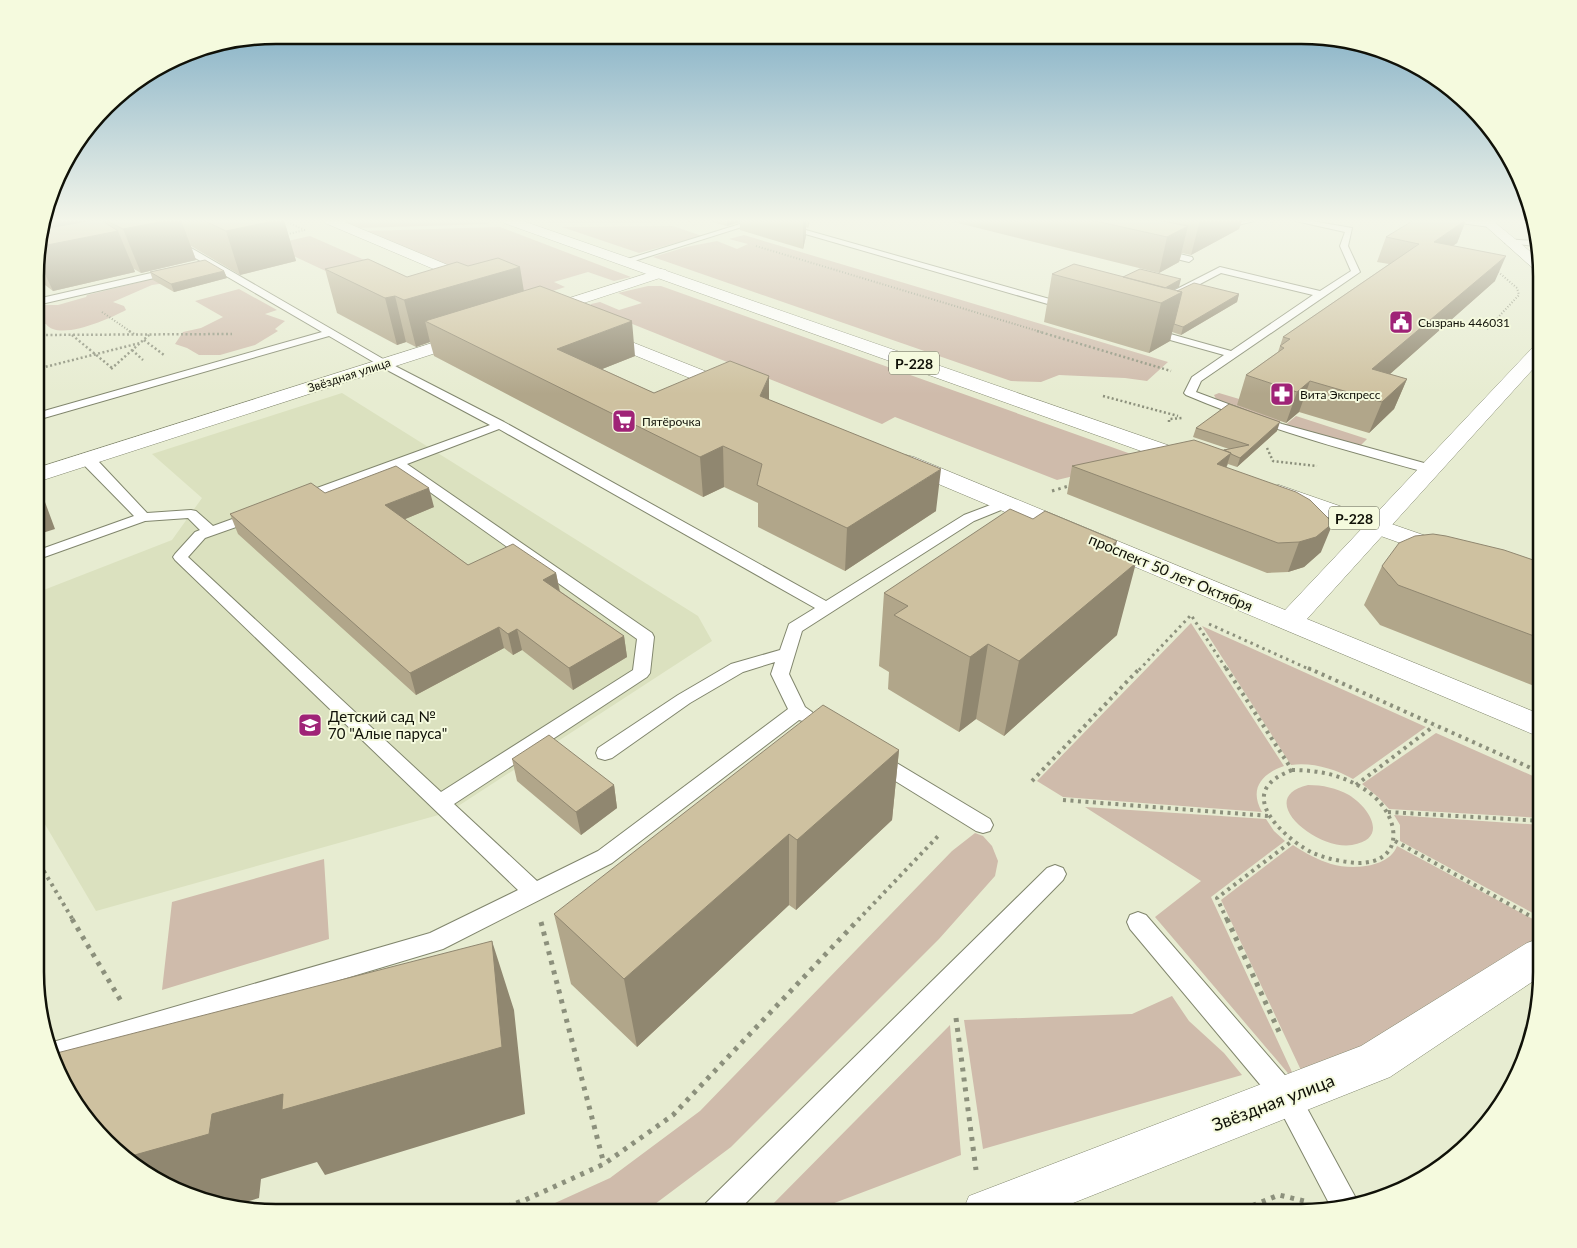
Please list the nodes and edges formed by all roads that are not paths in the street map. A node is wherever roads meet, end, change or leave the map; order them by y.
1 (141, 278) edge
2 (230, 278) edge
3 (468, 278) edge
4 (643, 278) edge
5 (676, 278) edge
6 (968, 278) edge
7 (1204, 278) edge
8 (1255, 278) edge
9 (1346, 278) edge
10 (491, 288) edge
11 (1321, 294) junction
12 (1167, 298) edge
13 (44, 301) edge
14 (1080, 311) edge
15 (1137, 327) dead end
16 (485, 331) edge
17 (330, 333) junction
18 (1231, 354) junction
19 (1533, 358) edge
20 (386, 364) junction
21 (748, 396) edge
22 (44, 415) edge
23 (500, 425) junction
24 (886, 453) edge
25 (86, 459) junction
26 (397, 463) junction
27 (1209, 467) edge
28 (1430, 469) junction
29 (44, 473) edge
30 (1256, 484) edge
31 (1006, 503) junction
32 (285, 504) edge
33 (267, 511) edge
34 (144, 517) junction
35 (1378, 526) junction
36 (211, 532) junction
37 (44, 553) edge
38 (1469, 558) edge
39 (826, 608) junction
40 (1290, 621) junction
41 (787, 653) junction
42 (798, 712) junction
43 (1533, 723) edge
44 (823, 726) edge
45 (863, 752) edge
46 (605, 753) dead end
47 (440, 803) junction
48 (983, 825) dead end
49 (1055, 874) dead end
50 (534, 892) junction
51 (1138, 922) dead end
52 (1533, 961) edge
53 (58, 1053) edge
54 (1296, 1093) junction
55 (981, 1193) edge
56 (1343, 1200) edge
57 (725, 1204) edge

1 - 13 lane
2 - 17 lane
3 - 10 street
4 - 21 street
5 - 27 street, Р-228
6 - 14 lane
7 - 12 lane
8 - 11 lane
9 - 11 lane
11 - 18 lane
15 - 18 lane
16 - 20 street, Звёздная улица
17 - 20 lane
17 - 22 lane
18 - 28 lane
19 - 28 street
20 - 23 lane
20 - 25 street, Звёздная улица
23 - 26 lane
23 - 39 lane
24 - 31 street, проспект 50 лет Октября
25 - 29 street, Звёздная улица
25 - 34 lane
26 - 32 lane
26 - 47 lane
28 - 35 street
30 - 35 street, Р-228
31 - 39 lane
31 - 40 street, проспект 50 лет Октября
33 - 36 lane
34 - 36 lane
34 - 37 lane
35 - 38 street, Р-228
35 - 40 street
36 - 47 lane
39 - 41 lane
40 - 43 street, проспект 50 лет Октября
41 - 42 lane
41 - 46 lane
42 - 44 lane
42 - 50 lane
45 - 48 lane
47 - 50 lane
49 - 57 lane
50 - 53 lane
51 - 54 lane
52 - 54 street, Звёздная улица
54 - 55 street, Звёздная улица
54 - 56 lane

